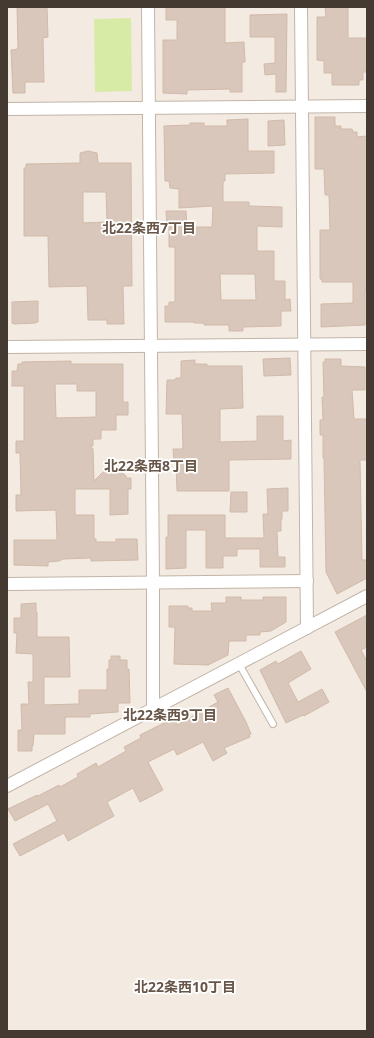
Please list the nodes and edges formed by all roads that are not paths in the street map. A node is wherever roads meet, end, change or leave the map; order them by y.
1 (148, 7) edge
2 (301, 7) edge
3 (367, 106) edge
4 (302, 107) junction
5 (149, 108) junction
6 (7, 109) edge
7 (305, 344) junction
8 (367, 344) edge
9 (151, 345) junction
10 (7, 347) edge
11 (307, 582) junction
12 (153, 583) junction
13 (7, 584) edge
14 (367, 596) edge
15 (308, 628) junction
16 (239, 664) junction
17 (153, 708) junction
18 (272, 724) dead end
19 (7, 786) edge

1 - 5 street
2 - 4 street
3 - 4 street
4 - 5 street
4 - 7 street
5 - 6 street
5 - 9 street
7 - 8 street
7 - 9 street
7 - 11 street
9 - 10 street
9 - 12 street
11 - 12 street
11 - 15 street
12 - 13 street
12 - 17 street
14 - 15 street
15 - 16 street
16 - 17 street
16 - 18 lane
17 - 19 street

